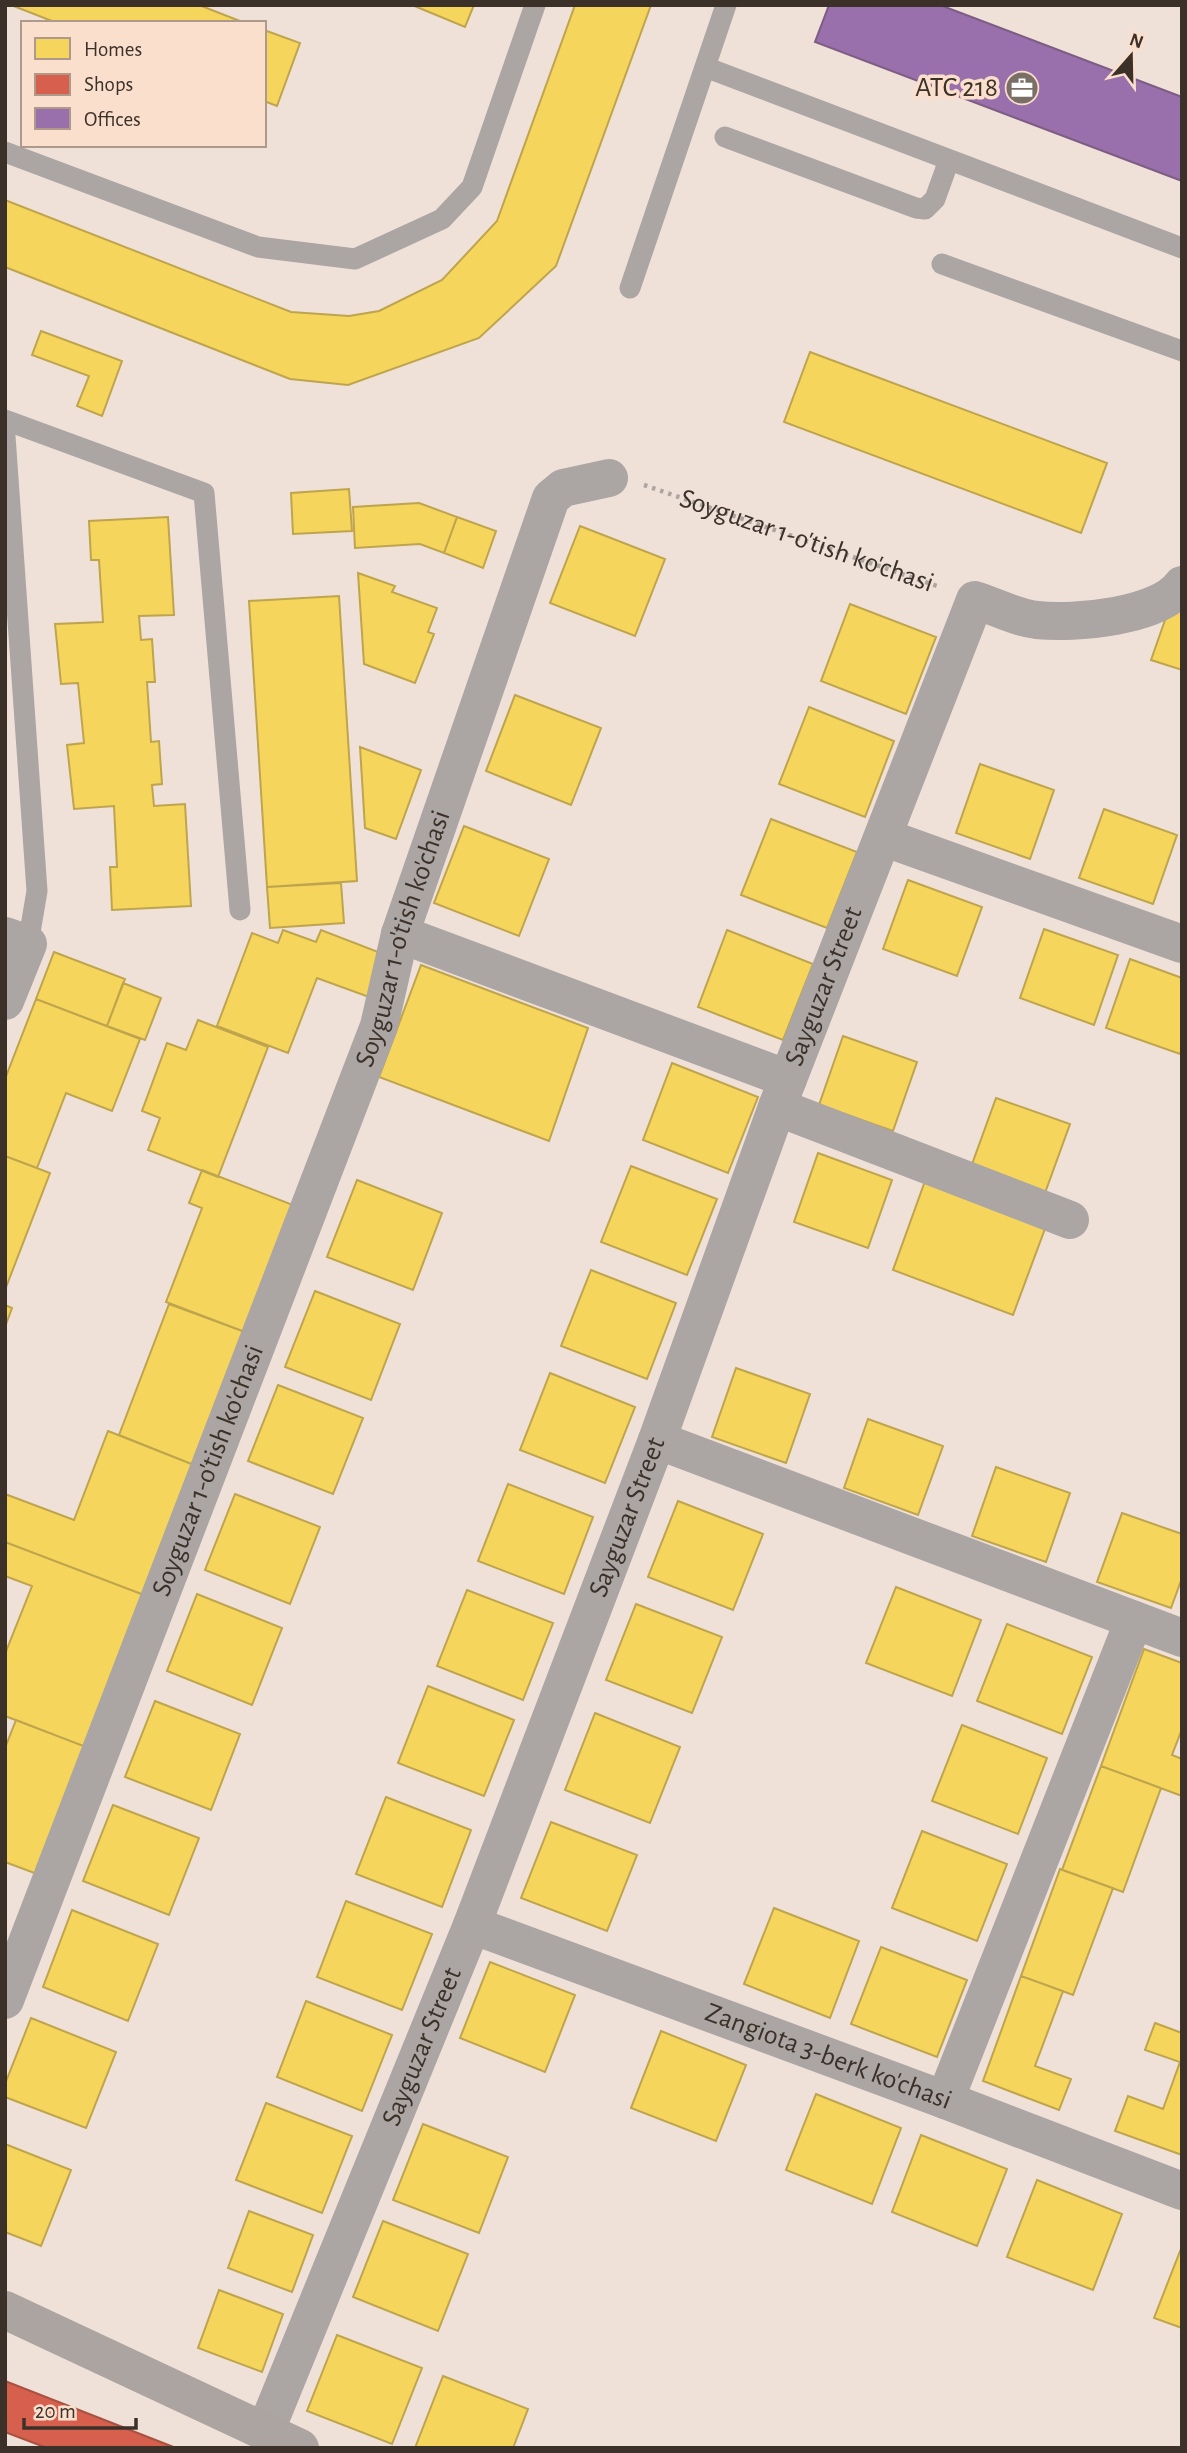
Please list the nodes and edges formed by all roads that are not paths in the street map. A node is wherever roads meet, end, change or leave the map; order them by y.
1 (535, 5) edge
2 (726, 5) edge
3 (705, 67) junction
4 (725, 137) dead end
5 (5, 152) edge
6 (949, 160) junction
7 (1182, 248) edge
8 (942, 264) dead end
9 (629, 288) dead end
10 (1182, 351) edge
11 (5, 420) edge
12 (5, 436) edge
13 (609, 478) road end
14 (1182, 585) edge
15 (883, 837) junction
16 (240, 910) dead end
17 (400, 934) junction
18 (16, 940) edge
19 (1182, 944) edge
20 (5, 1001) edge
21 (782, 1093) junction
22 (1070, 1220) dead end
23 (657, 1440) junction
24 (1134, 1620) junction
25 (1182, 1638) edge
26 (472, 1925) junction
27 (5, 2000) edge
28 (945, 2101) junction
29 (1182, 2191) edge
30 (5, 2310) edge
31 (290, 2444) edge

1 - 5 lane
2 - 3 lane
3 - 6 lane
3 - 9 lane
4 - 6 lane
6 - 7 lane
8 - 10 lane
11 - 16 lane
12 - 18 lane
13 - 17 street, Soyguzar 1-o'tish ko'chasi
14 - 15 street, Sayguzar Street
15 - 19 street
15 - 21 street, Sayguzar Street
17 - 21 street
17 - 27 street, Soyguzar 1-o'tish ko'chasi
18 - 20 street
21 - 22 street
21 - 23 street, Sayguzar Street
23 - 24 street
23 - 26 street, Sayguzar Street
24 - 25 street
24 - 28 street
26 - 28 street, Zangiota 3-berk ko'chasi
26 - 31 street, Sayguzar Street
28 - 29 street, Zangiota 3-berk ko'chasi
30 - 31 street

